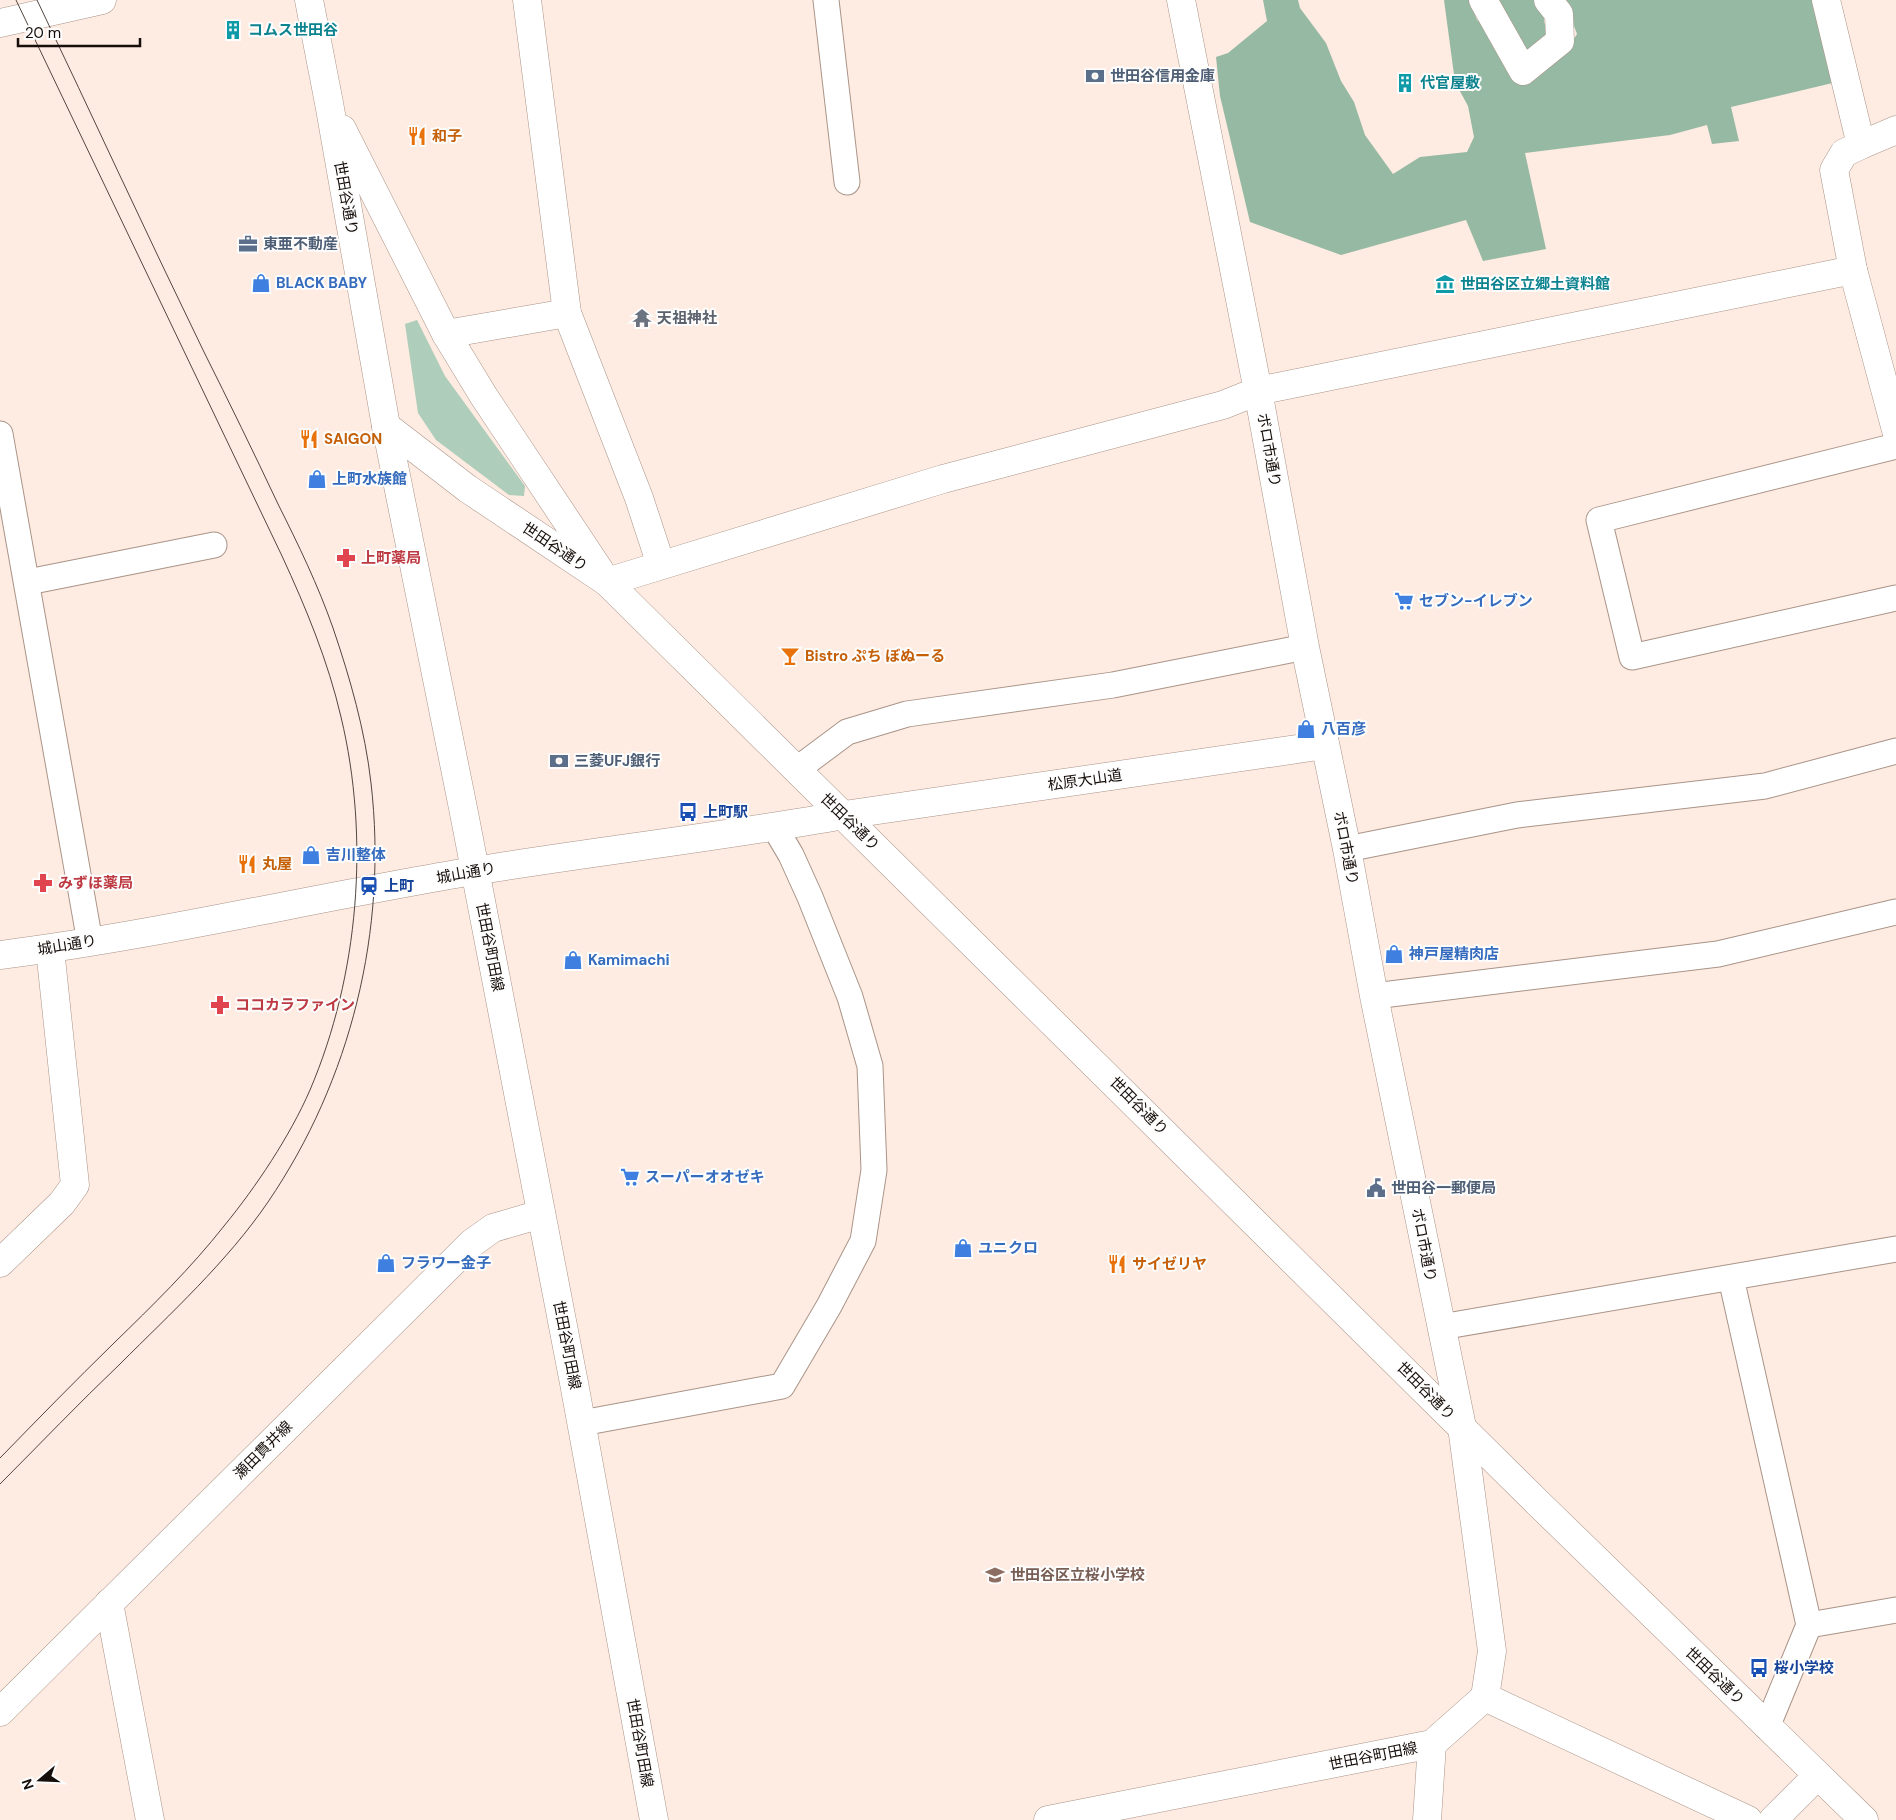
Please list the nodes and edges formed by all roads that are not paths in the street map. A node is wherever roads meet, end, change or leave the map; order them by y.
1 (102, 0) edge
2 (309, 0) edge
3 (527, 0) edge
4 (826, 0) edge
5 (1181, 0) edge
6 (1483, 0) edge
7 (1548, 0) edge
8 (1826, 0) edge
9 (0, 23) edge
10 (329, 103) junction
11 (1896, 130) edge
12 (1861, 145) junction
13 (847, 182) dead end
14 (1853, 270) junction
15 (567, 313) junction
16 (446, 334) junction
17 (1258, 391) junction
18 (386, 426) junction
19 (1896, 430) edge
20 (0, 434) edge
21 (1896, 446) edge
22 (214, 545) dead end
23 (661, 565) junction
24 (28, 582) junction
25 (607, 582) junction
26 (1896, 598) edge
27 (1305, 647) junction
28 (1325, 745) junction
29 (1896, 751) edge
30 (796, 770) junction
31 (844, 815) junction
32 (775, 828) junction
33 (1347, 849) junction
34 (475, 871) junction
35 (1896, 912) edge
36 (90, 942) junction
37 (50, 949) junction
38 (0, 955) edge
39 (1374, 996) junction
40 (541, 1214) junction
41 (1896, 1249) edge
42 (0, 1263) edge
43 (1731, 1278) junction
44 (1441, 1327) junction
45 (582, 1423) junction
46 (1462, 1427) junction
47 (109, 1603) junction
48 (1896, 1610) edge
49 (1809, 1625) junction
50 (1485, 1697) junction
51 (0, 1712) edge
52 (1767, 1727) junction
53 (1432, 1744) junction
54 (1817, 1776) junction
55 (150, 1820) edge
56 (654, 1820) edge
57 (1048, 1820) edge
58 (1427, 1820) edge
59 (1748, 1820) edge
60 (1773, 1820) edge
61 (1864, 1820) edge

1 - 9 street
2 - 10 street, 世田谷通り
3 - 15 street
4 - 13 lane
5 - 17 street, ボロ市通り
6 - 7 street
8 - 12 street
10 - 16 street
10 - 18 street, 世田谷通り
11 - 12 street
12 - 14 street
14 - 17 street
14 - 19 street
15 - 16 street
15 - 23 street
16 - 25 street
17 - 23 street
17 - 27 street, ボロ市通り
18 - 25 street, 世田谷通り
18 - 34 street, 世田谷通り
20 - 24 lane
21 - 26 lane
22 - 24 lane
23 - 25 street
24 - 36 lane
25 - 30 street, 世田谷通り
27 - 28 street, ボロ市通り
27 - 30 lane
28 - 31 street, 松原大山道
28 - 33 street, ボロ市通り
29 - 33 lane
30 - 31 street, 世田谷通り
31 - 32 street, 城山通り
31 - 46 street, 世田谷通り
32 - 34 street, 城山通り
32 - 45 lane
33 - 39 street, ボロ市通り
34 - 36 street, 城山通り
34 - 40 street, 世田谷町田線
35 - 39 lane
36 - 37 street, 城山通り
37 - 38 street, 城山通り
37 - 42 street
39 - 44 street, ボロ市通り
40 - 45 street, 世田谷町田線
40 - 47 street, 瀬田貫井線
41 - 43 lane
43 - 44 lane
43 - 49 lane
44 - 46 street, ボロ市通り
45 - 56 street, 世田谷町田線
46 - 50 street, ボロ市通り
46 - 52 street, 世田谷通り
47 - 51 street, 瀬田貫井線
47 - 55 street
48 - 49 lane
49 - 52 lane
50 - 53 street, 世田谷町田線
50 - 59 street
52 - 54 street, 世田谷通り
53 - 57 street, 世田谷町田線
53 - 58 street
54 - 60 street
54 - 61 street, 世田谷通り

